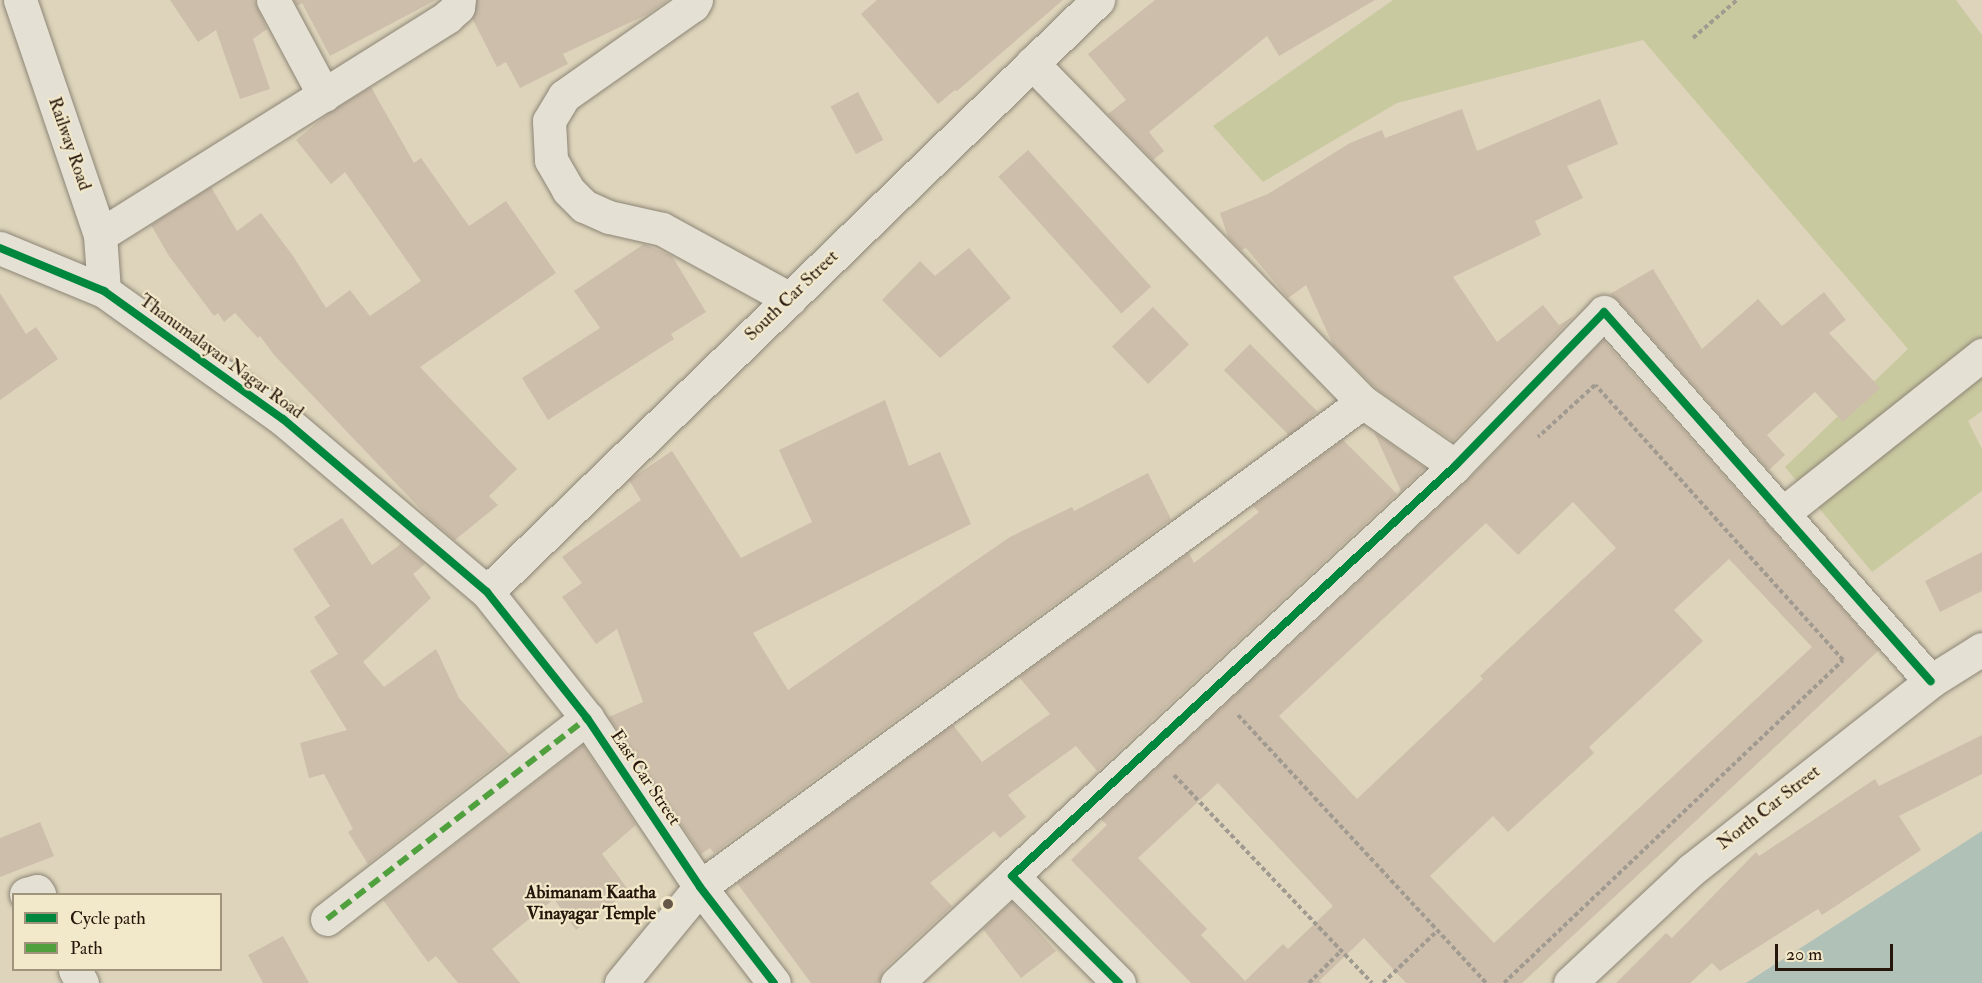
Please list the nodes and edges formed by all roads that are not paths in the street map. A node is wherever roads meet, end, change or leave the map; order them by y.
1 (20, 0) edge
2 (273, 0) edge
3 (459, 0) edge
4 (696, 0) edge
5 (1098, 0) edge
6 (1032, 63) junction
7 (324, 95) junction
8 (100, 235) junction
9 (0, 248) edge
10 (104, 291) junction
11 (790, 299) junction
12 (1982, 355) edge
13 (1363, 402) junction
14 (1455, 466) junction
15 (1782, 513) junction
16 (487, 592) junction
17 (1982, 649) edge
18 (1931, 681) junction
19 (587, 718) junction
20 (1012, 876) junction
21 (700, 887) junction
22 (327, 919) dead end
23 (621, 983) edge
24 (774, 983) edge
25 (897, 983) edge
26 (1119, 983) edge
27 (1570, 983) edge

1 - 8 street, Railway Road
2 - 7 street
3 - 7 street
4 - 11 street
5 - 6 street, South Car Street
6 - 11 street, South Car Street
6 - 13 street
7 - 8 street
8 - 10 street, Railway Road
9 - 10 street, Thanumalayan Nagar Road
10 - 16 street, Thanumalayan Nagar Road
11 - 16 street, South Car Street
12 - 15 street
13 - 14 street
13 - 21 street
14 - 15 street
14 - 20 street
15 - 18 street
16 - 19 street, East Car Street
17 - 18 street, North Car Street
18 - 27 street, North Car Street
19 - 21 street, East Car Street
19 - 22 street
20 - 25 street
20 - 26 street
21 - 23 street
21 - 24 street, East Car Street

